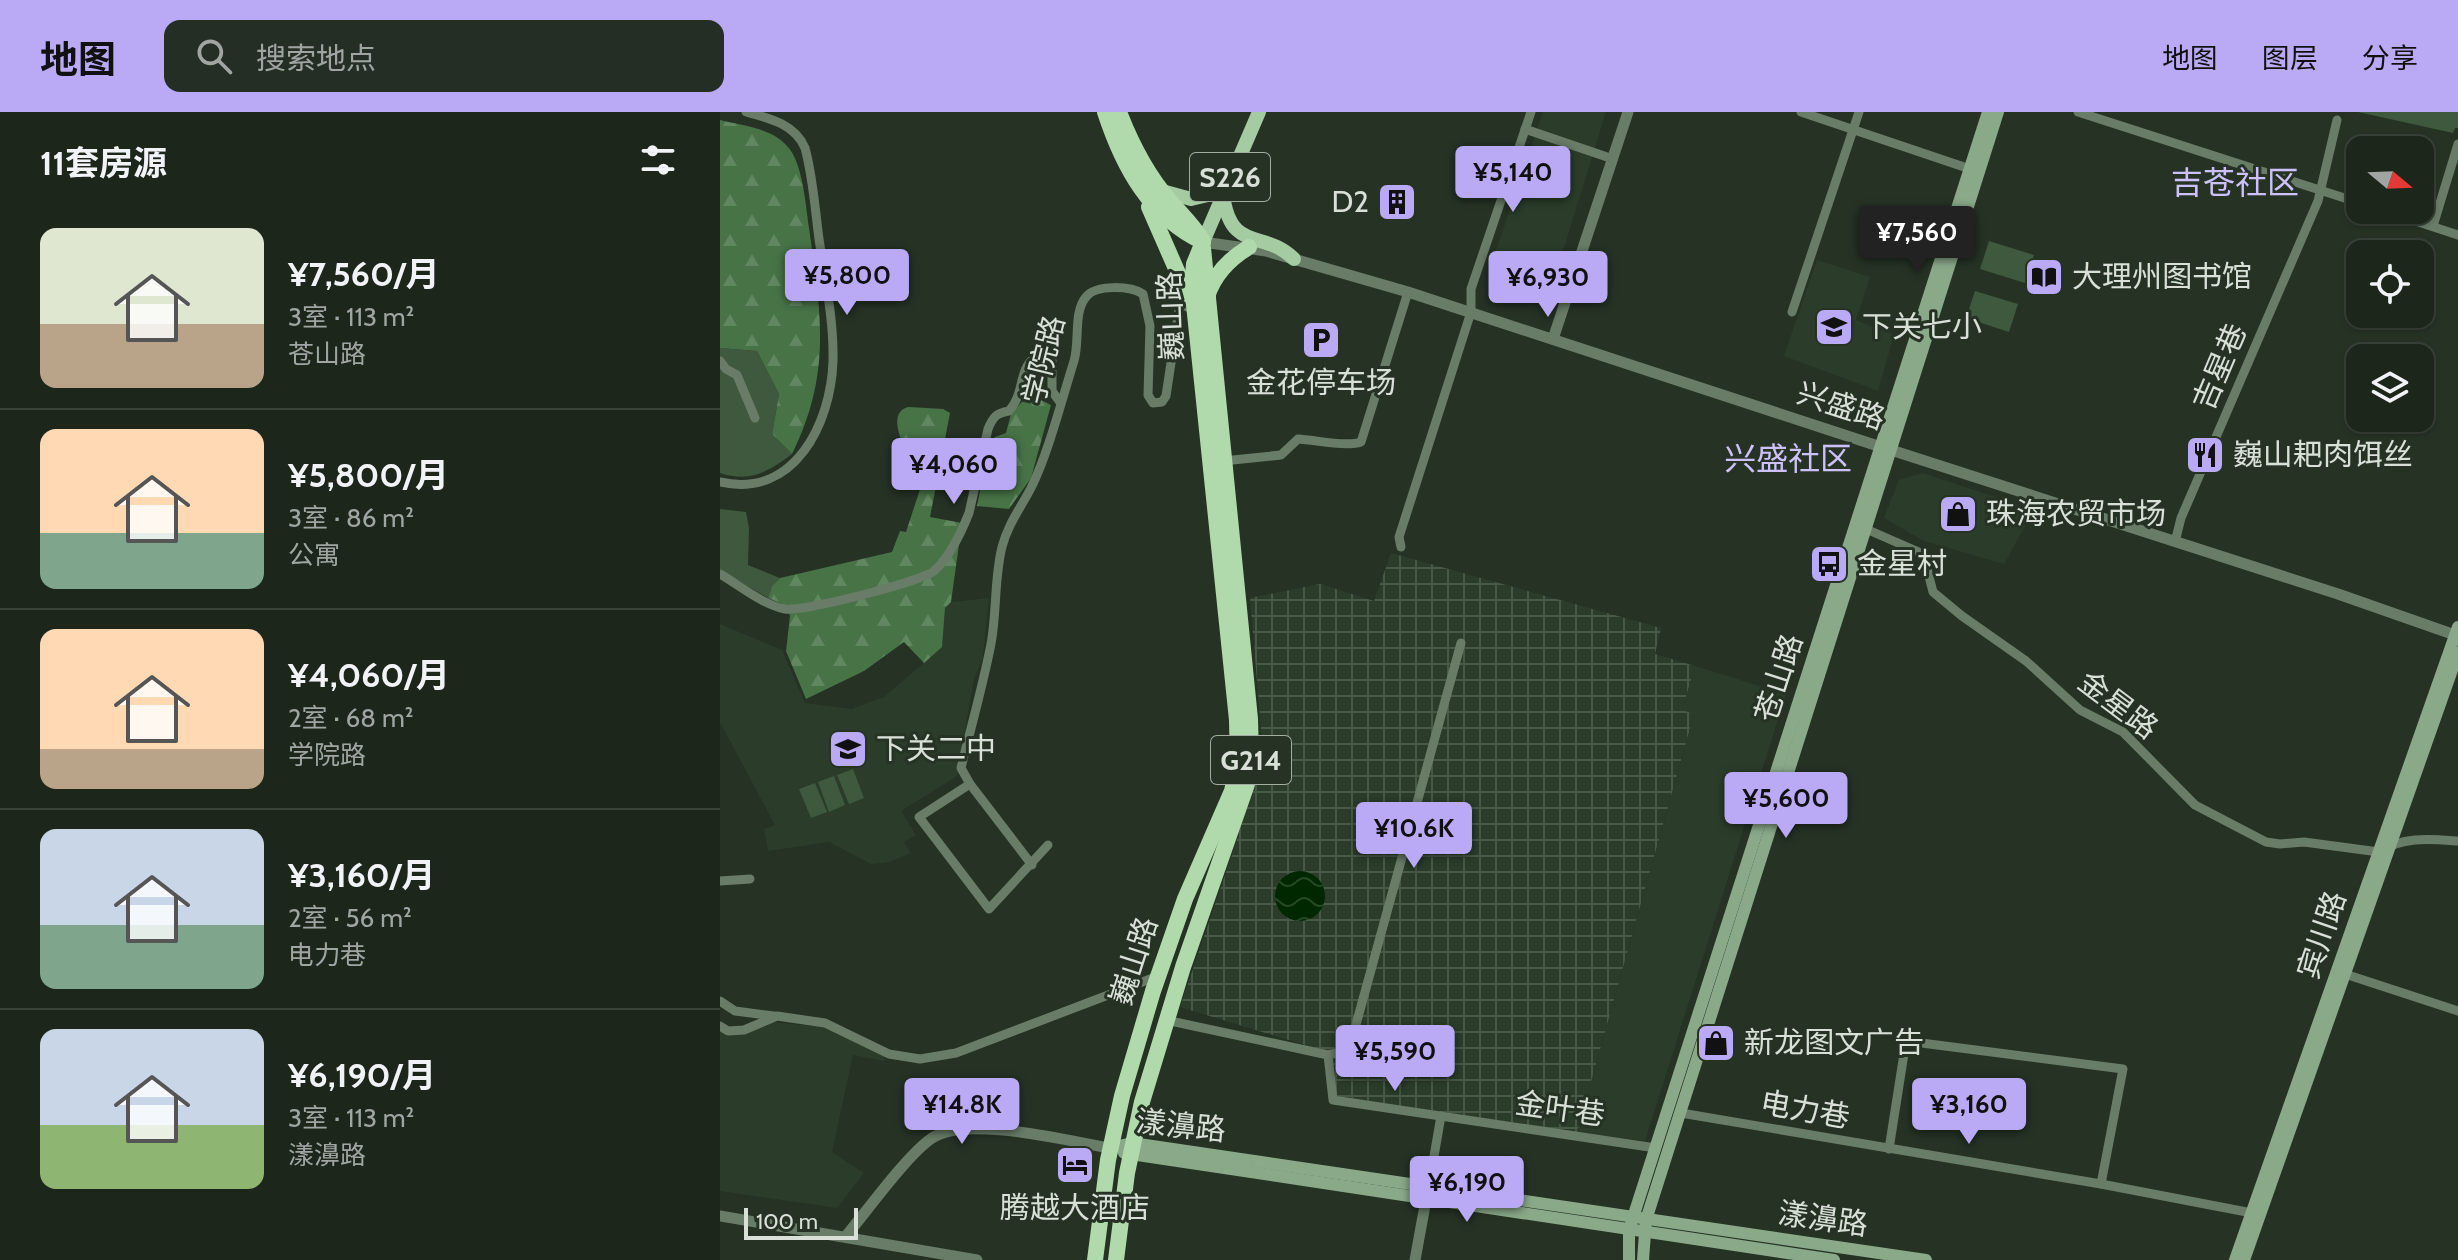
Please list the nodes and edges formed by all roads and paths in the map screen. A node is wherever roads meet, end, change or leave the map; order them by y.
1 (746, 112) edge
2 (1105, 112) edge
3 (1119, 112) edge
4 (1251, 112) edge
5 (1259, 112) edge
6 (1531, 112) edge
7 (1628, 112) edge
8 (1801, 112) edge
9 (1859, 112) edge
10 (1988, 112) edge
11 (1998, 112) edge
12 (2078, 112) edge
13 (2098, 112) edge
14 (2337, 120) dead end
15 (1525, 129) junction
16 (1854, 129) junction
17 (2458, 144) edge
18 (1613, 159) junction
19 (1974, 170) junction
20 (1138, 184) junction
21 (2320, 187) junction
22 (1162, 191) junction
23 (1220, 193) junction
24 (2346, 194) edge
25 (2346, 197) edge
26 (2434, 224) junction
27 (2458, 229) edge
28 (2458, 235) edge
29 (1203, 242) junction
30 (1249, 247) junction
31 (1294, 259) junction
32 (1408, 292) junction
33 (1194, 304) junction
34 (1471, 312) junction
35 (1792, 312) dead end
36 (1553, 339) junction
37 (723, 365) edge
38 (720, 382) edge
39 (1060, 402) junction
40 (755, 418) dead end
41 (1886, 448) junction
42 (1223, 461) junction
43 (720, 482) edge
44 (1866, 529) junction
45 (2175, 542) junction
46 (1401, 547) dead end
47 (720, 574) edge
48 (2457, 633) edge
49 (1461, 643) dead end
50 (2458, 653) edge
51 (1245, 755) junction
52 (970, 784) junction
53 (1229, 818) junction
54 (2458, 841) edge
55 (2391, 844) junction
56 (1048, 845) dead end
57 (2379, 852) junction
58 (1032, 865) junction
59 (750, 879) dead end
60 (720, 881) edge
61 (2345, 974) junction
62 (1158, 976) junction
63 (720, 1001) edge
64 (2458, 1011) edge
65 (777, 1016) junction
66 (1166, 1020) junction
67 (720, 1026) edge
68 (1328, 1055) junction
69 (1681, 1113) junction
70 (1441, 1116) junction
71 (1110, 1148) junction
72 (1656, 1148) junction
73 (1889, 1149) junction
74 (1131, 1150) junction
75 (2101, 1184) junction
76 (1429, 1185) junction
77 (1426, 1200) junction
78 (2252, 1213) junction
79 (720, 1216) edge
80 (1638, 1225) junction
81 (846, 1236) junction
82 (977, 1260) edge
83 (1095, 1260) edge
84 (1116, 1260) edge
85 (1415, 1260) edge
86 (1629, 1260) edge
87 (1643, 1260) edge
88 (1834, 1260) edge
89 (1926, 1260) edge
90 (2235, 1260) edge
91 (2244, 1260) edge

1 - 43 street
2 - 20 highway
3 - 22 highway
4 - 23 main road, S226
5 - 23 main road, S226
6 - 15 street
7 - 18 street
8 - 16 street
9 - 16 street
10 - 19 main road, 苍山路
11 - 19 main road, 苍山路
12 - 21 street
13 - 21 street
14 - 21 street, 吉星巷
15 - 18 street
15 - 34 street
16 - 19 street
16 - 35 street
17 - 26 street
18 - 36 street
19 - 41 main road, 苍山路
20 - 29 highway
20 - 33 highway
21 - 24 street
21 - 25 street
21 - 45 street, 吉星巷
22 - 23 main road
22 - 29 highway
23 - 29 main road, S226
23 - 31 main road
26 - 27 street
26 - 28 street
29 - 30 street, 兴盛路
29 - 33 highway, 巍山路 / G214
30 - 31 street, 兴盛路
30 - 33 highway
31 - 32 street, 兴盛路
32 - 34 street, 兴盛路
32 - 42 street
33 - 39 street, 学院路
33 - 42 highway, 巍山路 / G214
33 - 51 highway, 巍山路 / G214
34 - 36 street, 兴盛路
34 - 46 street
36 - 41 street, 兴盛路
37 - 38 street
37 - 40 street
39 - 47 street
39 - 52 street, 学院路
41 - 44 main road, 苍山路
41 - 45 street, 兴盛路
41 - 72 main road, 苍山路
42 - 51 highway, 巍山路 / G214
44 - 57 street, 金星路
44 - 69 main road, 苍山路
45 - 48 street, 兴盛路
48 - 57 main road, 宾川路
49 - 68 street
50 - 55 main road, 宾川路
51 - 53 highway, 巍山路 / G214
52 - 58 street
52 - 58 street
53 - 62 highway, 巍山路 / G214
53 - 66 highway, 巍山路 / G214
54 - 55 street
55 - 57 street
55 - 61 main road, 宾川路
56 - 58 street
57 - 78 main road, 宾川路
59 - 60 street
61 - 64 street
61 - 91 main road, 宾川路
62 - 65 street
62 - 71 highway, 巍山路 / G214
63 - 65 street
65 - 67 street
66 - 68 street
66 - 74 highway, 巍山路 / G214
68 - 70 street, 金叶巷
69 - 73 street, 电力巷
69 - 80 main road, 苍山路
70 - 72 street, 金叶巷
70 - 76 street
71 - 74 main road, 漾濞路
71 - 81 street
71 - 83 highway, 巍山路 / G214
72 - 80 main road, 苍山路
73 - 75 street, 电力巷
73 - 75 street
74 - 76 main road, 漾濞路
74 - 77 main road, 漾濞路
74 - 84 highway, 巍山路 / G214
75 - 78 street, 电力巷
76 - 80 main road, 漾濞路
77 - 80 main road, 漾濞路
77 - 85 street
78 - 90 main road, 宾川路
79 - 81 street
80 - 86 main road, 苍山路
80 - 87 main road, 苍山路
80 - 88 main road, 漾濞路
80 - 89 main road, 漾濞路
81 - 82 street

